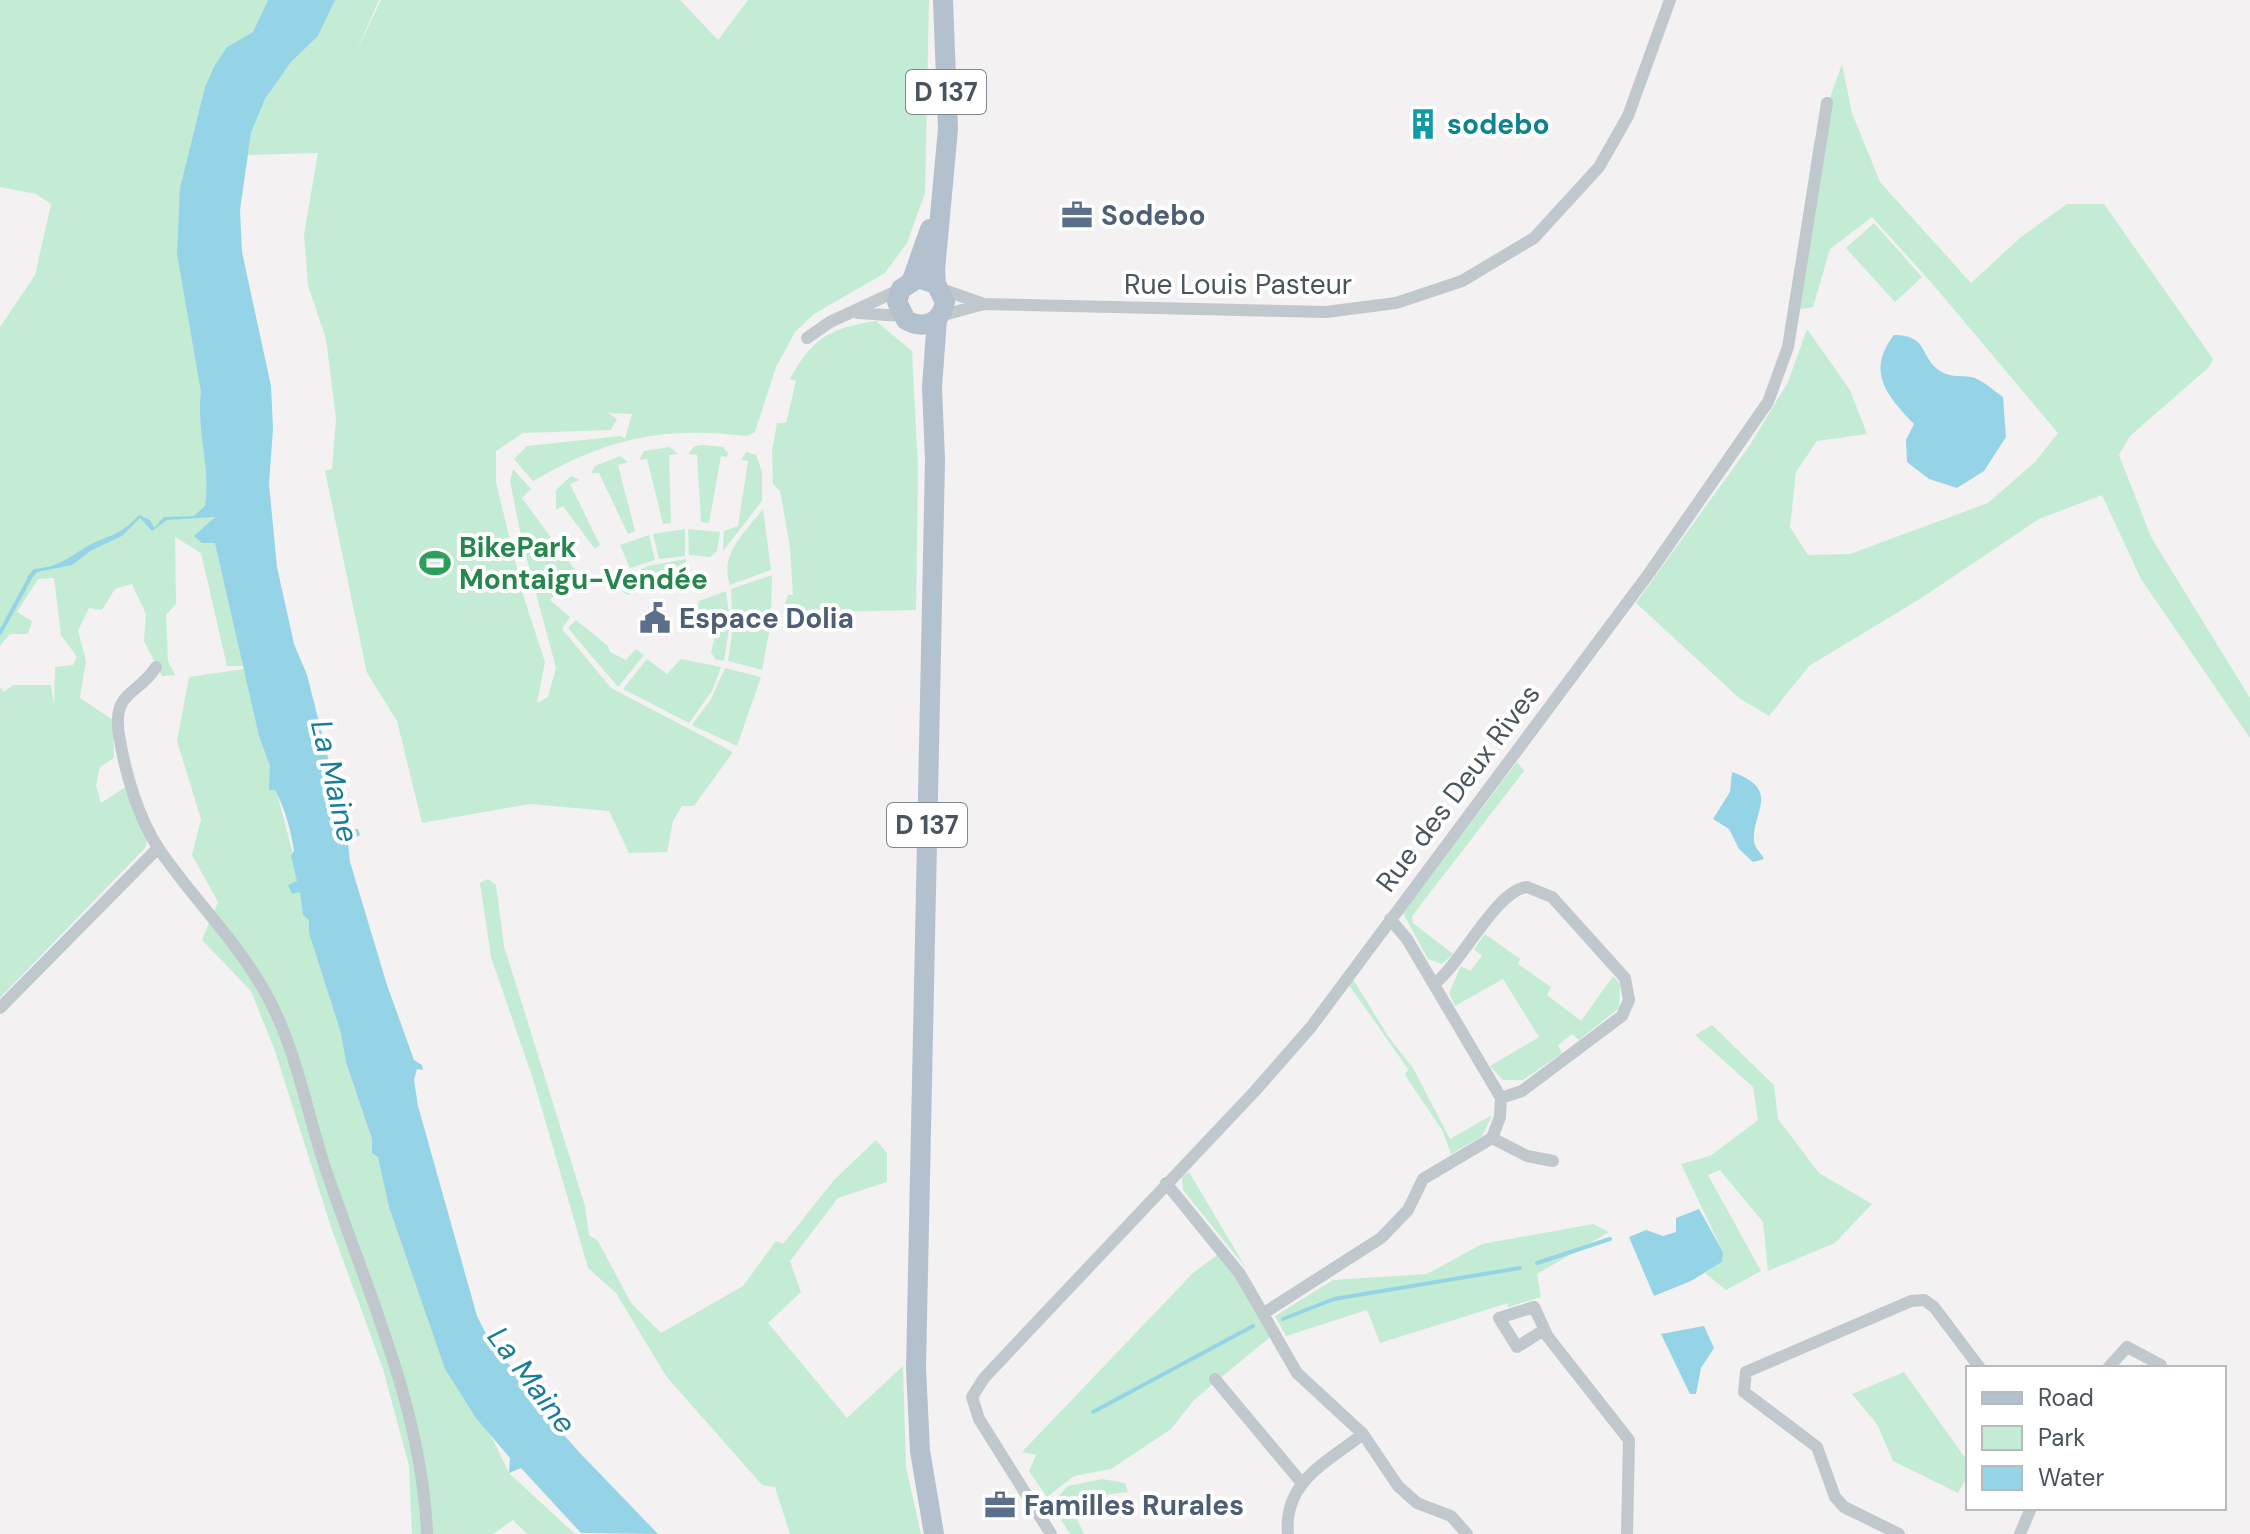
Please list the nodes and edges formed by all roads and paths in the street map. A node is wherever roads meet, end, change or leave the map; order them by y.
1 (943, 0) edge
2 (1670, 0) edge
3 (1827, 103) dead end
4 (944, 183) junction
5 (907, 284) junction
6 (938, 286) junction
7 (984, 304) junction
8 (855, 313) junction
9 (939, 318) junction
10 (906, 320) junction
11 (807, 338) dead end
12 (932, 387) junction
13 (156, 667) dead end
14 (158, 848) junction
15 (1390, 919) junction
16 (1434, 984) junction
17 (0, 1008) edge
18 (1501, 1098) junction
19 (1492, 1138) junction
20 (1553, 1161) dead end
21 (1166, 1183) junction
22 (1264, 1313) junction
23 (1544, 1330) dead end
24 (2161, 1365) dead end
25 (1978, 1366) edge
26 (2110, 1366) edge
27 (1215, 1379) dead end
28 (1363, 1434) junction
29 (1301, 1482) junction
30 (2030, 1510) edge
31 (427, 1534) edge
32 (934, 1534) edge
33 (1051, 1534) edge
34 (1288, 1534) edge
35 (1467, 1534) edge
36 (1627, 1534) edge
37 (1899, 1534) edge
38 (2020, 1534) edge

1 - 4 main road, D 137
2 - 7 street, Rue Louis Pasteur
3 - 15 street, Rue des Deux Rives
4 - 5 main road, D 137
4 - 6 main road, D 137
5 - 6 main road
5 - 8 street
5 - 10 main road
6 - 7 street, Rue Louis Pasteur
6 - 9 main road
7 - 9 street, Rue Louis Pasteur
8 - 10 street
8 - 11 street
9 - 10 main road
9 - 12 main road, D 137
10 - 12 main road, D 137
12 - 32 main road, D 137
13 - 14 street
14 - 17 street
14 - 31 street
15 - 16 street
15 - 21 street, Rue des Deux Rives
16 - 18 street
16 - 18 street
18 - 19 street
19 - 20 street
19 - 22 street
21 - 22 street
21 - 33 street, Rue des Deux Rives
22 - 28 street
23 - 36 street
24 - 26 street
25 - 37 street
27 - 29 street
28 - 29 street
28 - 35 street
29 - 34 street
30 - 38 street

